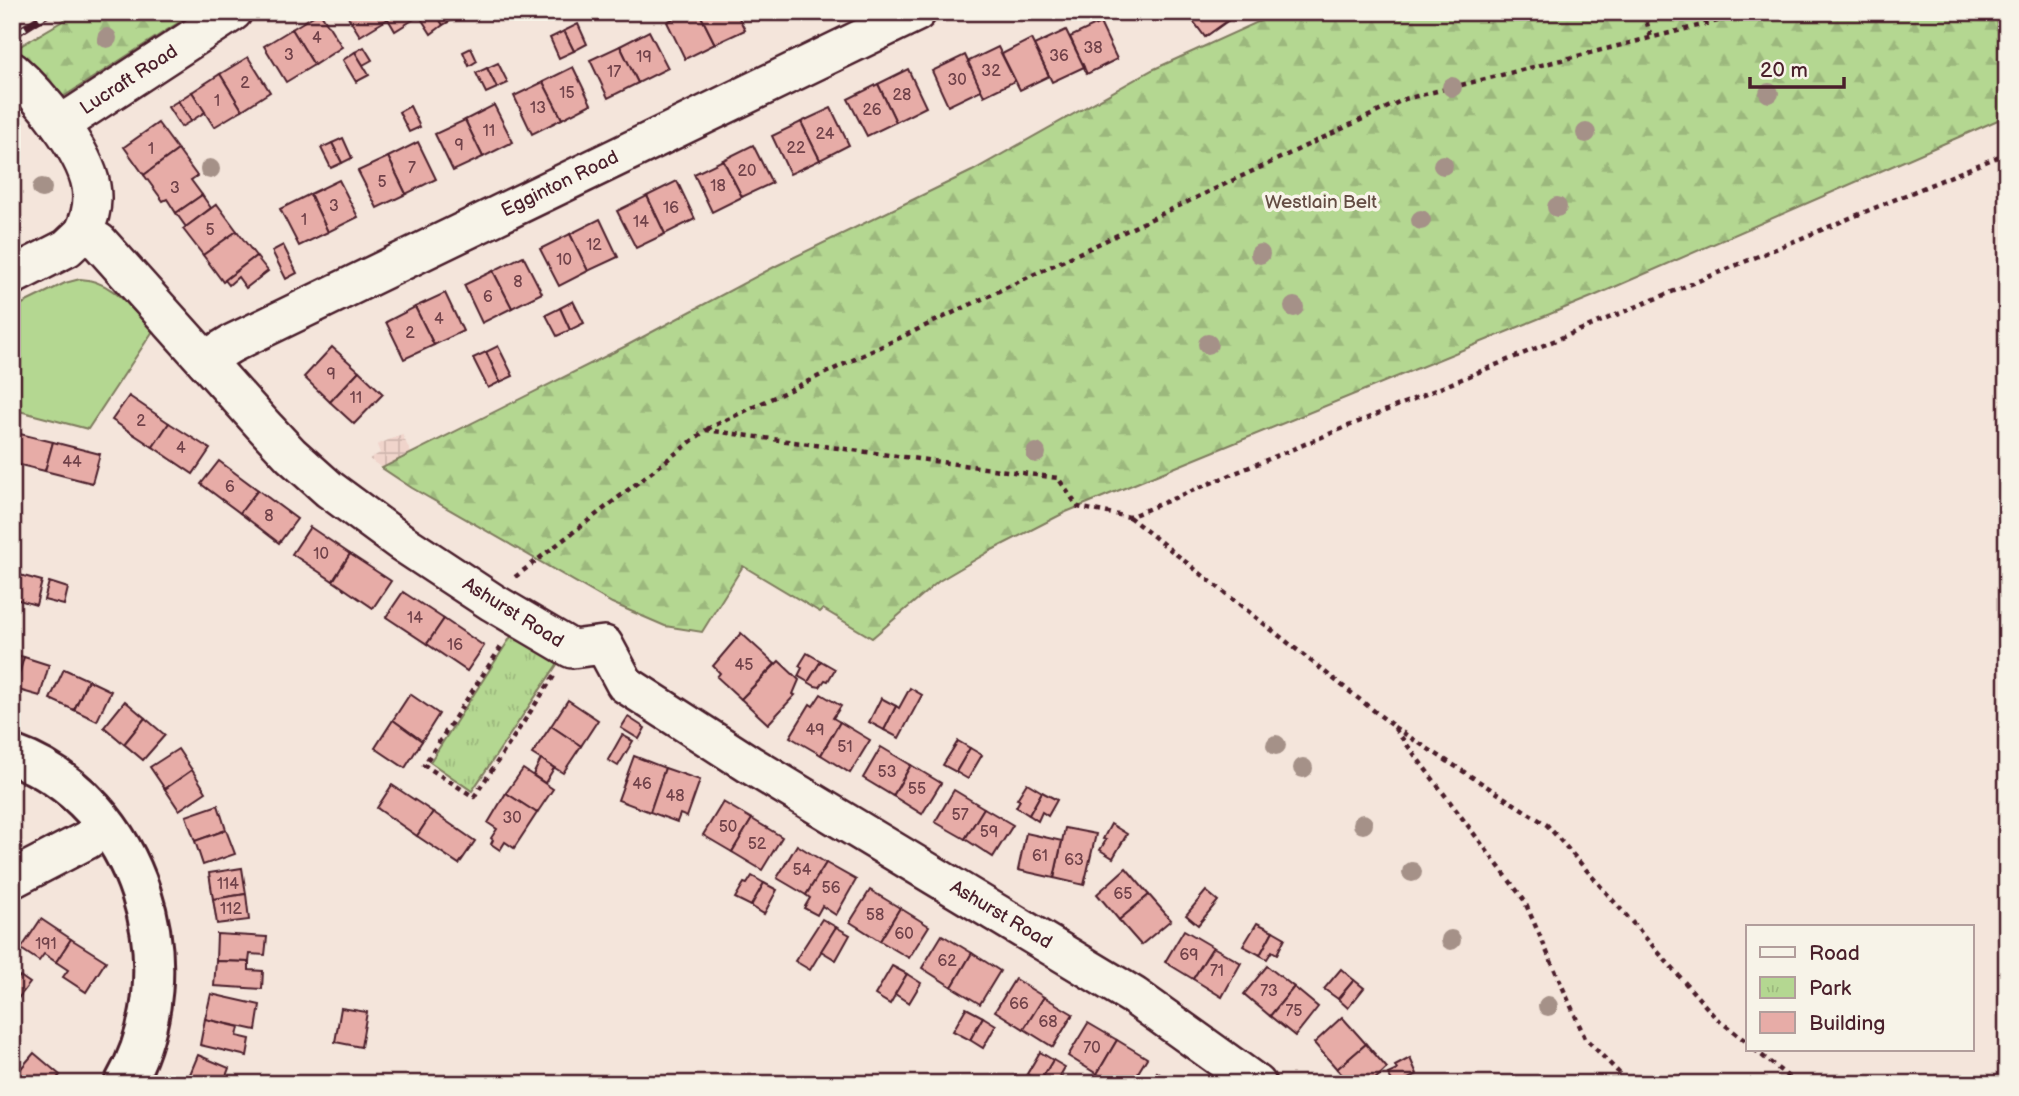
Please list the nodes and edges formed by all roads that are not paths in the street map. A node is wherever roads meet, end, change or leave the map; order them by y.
1 (233, 12) edge
2 (917, 12) edge
3 (12, 71) edge
4 (60, 125) junction
5 (83, 233) junction
6 (12, 276) edge
7 (205, 360) junction
8 (12, 755) edge
9 (106, 826) junction
10 (12, 879) edge
11 (124, 1084) edge
12 (1257, 1084) edge

1 - 4 street, Lucraft Road
2 - 7 street, Egginton Road
3 - 4 street
4 - 5 street
5 - 6 street
5 - 7 street, Ashurst Road
7 - 12 street, Ashurst Road
8 - 9 street
9 - 10 street
9 - 11 street

